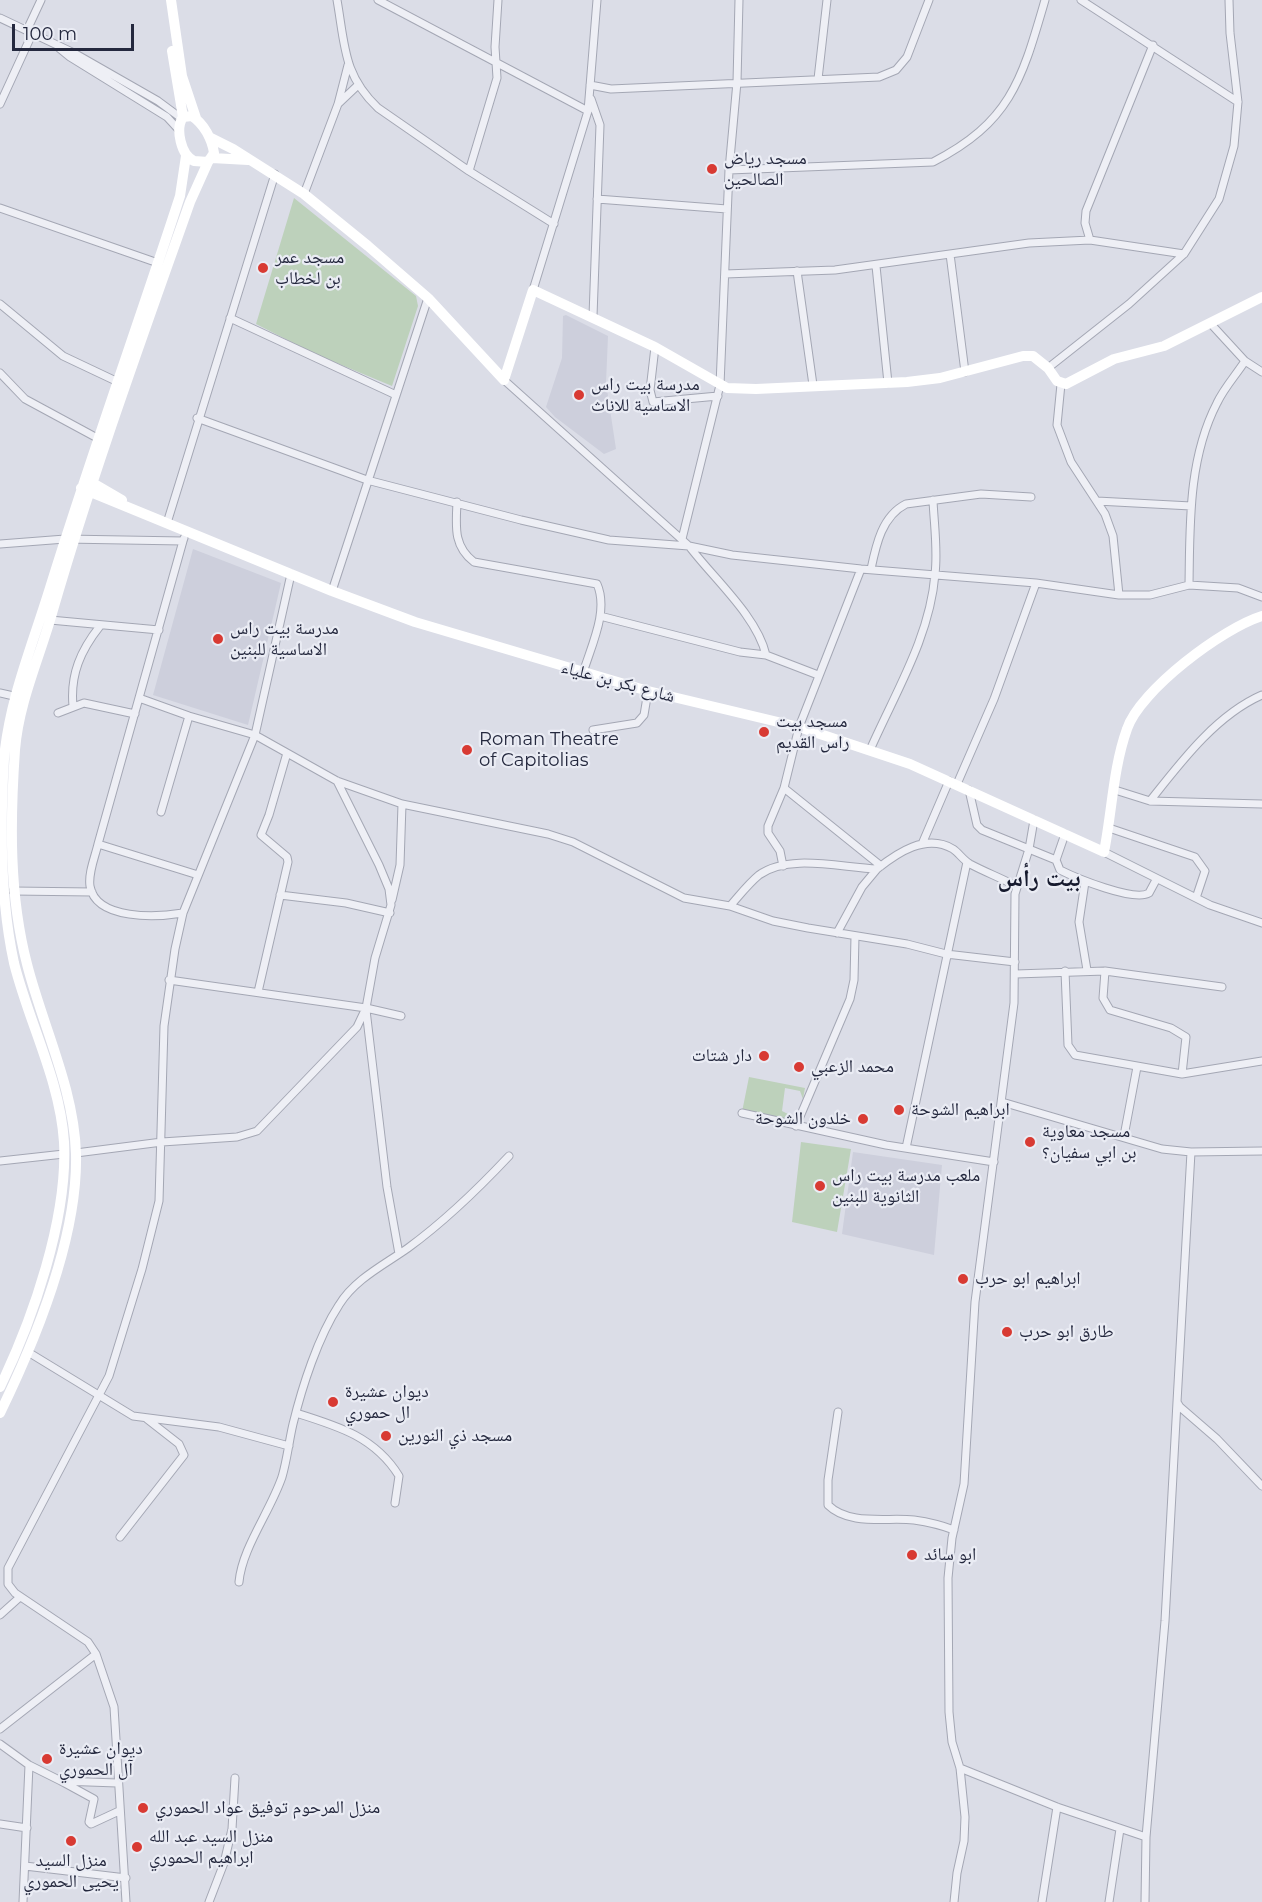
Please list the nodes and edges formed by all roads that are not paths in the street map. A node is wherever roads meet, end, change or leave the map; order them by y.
1 (41, 0) edge
2 (164, 0) edge
3 (171, 0) edge
4 (337, 0) edge
5 (378, 0) edge
6 (498, 0) edge
7 (597, 0) edge
8 (740, 0) edge
9 (827, 0) edge
10 (929, 0) edge
11 (1045, 0) edge
12 (1081, 0) edge
13 (1229, 0) edge
14 (0, 18) edge
15 (30, 31) junction
16 (1153, 45) junction
17 (496, 62) junction
18 (348, 65) junction
19 (818, 78) junction
20 (737, 82) junction
21 (590, 85) junction
22 (357, 86) junction
23 (590, 96) junction
24 (1238, 102) junction
25 (0, 104) edge
26 (338, 104) junction
27 (588, 111) junction
28 (196, 118) junction
29 (181, 122) junction
30 (209, 137) junction
31 (186, 156) junction
32 (210, 160) junction
33 (249, 160) junction
34 (729, 170) junction
35 (469, 171) junction
36 (275, 174) junction
37 (304, 194) junction
38 (597, 200) junction
39 (0, 208) edge
40 (728, 209) junction
41 (554, 224) junction
42 (1090, 240) junction
43 (950, 254) junction
44 (1184, 254) junction
45 (158, 263) junction
46 (876, 266) junction
47 (797, 271) junction
48 (725, 274) junction
49 (533, 290) junction
50 (1262, 297) edge
51 (428, 298) junction
52 (0, 304) edge
53 (593, 316) junction
54 (230, 318) junction
55 (1211, 324) junction
56 (655, 347) junction
57 (1245, 361) junction
58 (1048, 368) junction
59 (965, 372) junction
60 (1262, 372) edge
61 (0, 373) edge
62 (504, 380) junction
63 (118, 382) junction
64 (888, 383) junction
65 (1061, 384) junction
66 (813, 385) junction
67 (719, 391) junction
68 (396, 395) junction
69 (197, 418) junction
70 (99, 439) junction
71 (367, 480) junction
72 (86, 485) junction
73 (1031, 497) dead end
74 (933, 500) junction
75 (1097, 501) junction
76 (457, 502) junction
77 (1191, 506) junction
78 (167, 523) junction
79 (185, 536) junction
80 (69, 539) junction
81 (682, 540) junction
82 (0, 544) edge
83 (689, 546) junction
84 (861, 569) junction
85 (871, 569) junction
86 (935, 573) junction
87 (291, 574) junction
88 (1036, 583) junction
89 (1189, 585) junction
90 (332, 591) junction
91 (1119, 595) junction
92 (1262, 597) edge
93 (600, 615) junction
94 (1262, 616) edge
95 (50, 620) junction
96 (100, 626) junction
97 (159, 630) junction
98 (766, 655) junction
99 (583, 673) junction
100 (818, 675) junction
101 (648, 691) junction
102 (0, 693) edge
103 (1262, 695) edge
104 (20, 697) junction
105 (140, 698) junction
106 (73, 706) junction
107 (58, 713) dead end
108 (135, 714) junction
109 (189, 716) junction
110 (799, 727) junction
111 (592, 730) dead end
112 (255, 735) junction
113 (870, 750) junction
114 (287, 753) junction
115 (337, 781) junction
116 (953, 783) junction
117 (784, 788) junction
118 (969, 790) junction
119 (1115, 790) junction
120 (1150, 801) junction
121 (402, 804) junction
122 (1262, 804) edge
123 (161, 812) dead end
124 (1034, 820) junction
125 (1109, 828) junction
126 (1065, 834) junction
127 (98, 844) junction
128 (922, 844) junction
129 (1029, 849) junction
130 (1104, 852) junction
131 (1056, 860) junction
132 (967, 862) junction
133 (783, 866) junction
134 (879, 867) junction
135 (198, 875) junction
136 (1156, 880) junction
137 (1085, 882) junction
138 (1016, 886) junction
139 (6, 887) edge
140 (92, 892) junction
141 (280, 895) junction
142 (1196, 898) junction
143 (730, 906) junction
144 (390, 909) junction
145 (183, 912) junction
146 (1262, 923) edge
147 (837, 933) junction
148 (855, 936) junction
149 (946, 954) junction
150 (1015, 962) junction
151 (1087, 970) junction
152 (1065, 971) junction
153 (1106, 971) junction
154 (1016, 974) junction
155 (169, 980) junction
156 (1222, 987) dead end
157 (258, 992) junction
158 (366, 1008) junction
159 (401, 1016) dead end
160 (1262, 1061) edge
161 (1137, 1067) junction
162 (1182, 1074) junction
163 (1002, 1102) junction
164 (741, 1113) dead end
165 (796, 1126) junction
166 (1124, 1136) junction
167 (162, 1142) junction
168 (906, 1148) junction
169 (1262, 1151) edge
170 (1191, 1152) junction
171 (70, 1154) junction
172 (509, 1156) dead end
173 (0, 1161) edge
174 (994, 1162) junction
175 (399, 1254) junction
176 (28, 1352) junction
177 (0, 1387) edge
178 (99, 1397) junction
179 (1177, 1402) junction
180 (838, 1412) dead end
181 (0, 1413) edge
182 (296, 1413) junction
183 (147, 1419) junction
184 (289, 1446) junction
185 (1262, 1486) edge
186 (395, 1503) dead end
187 (954, 1530) junction
188 (120, 1537) dead end
189 (239, 1582) dead end
190 (20, 1597) junction
191 (0, 1615) edge
192 (96, 1654) junction
193 (0, 1729) edge
194 (0, 1744) edge
195 (29, 1765) junction
196 (960, 1768) junction
197 (235, 1778) dead end
198 (61, 1781) junction
199 (117, 1783) junction
200 (1057, 1807) junction
201 (120, 1811) junction
202 (0, 1824) edge
203 (27, 1828) junction
204 (1120, 1829) junction
205 (1146, 1837) junction
206 (25, 1866) junction
207 (126, 1878) junction
208 (23, 1902) edge
209 (126, 1902) edge
210 (209, 1902) edge
211 (954, 1902) edge
212 (1042, 1902) edge
213 (1109, 1902) edge
214 (1144, 1902) edge

1 - 15 street
2 - 29 street
3 - 28 street
4 - 18 street
5 - 17 street
6 - 17 street
7 - 21 street
8 - 20 street
9 - 19 street
10 - 19 street
11 - 34 street
12 - 16 street
13 - 24 street
14 - 15 street
15 - 25 street
15 - 29 street
16 - 24 street
16 - 42 street
17 - 27 street
17 - 35 street
18 - 22 street
18 - 26 street
19 - 20 street
20 - 21 street
20 - 34 street
21 - 23 street
22 - 26 street
22 - 35 street
23 - 27 street
23 - 38 street
24 - 44 street
26 - 37 street
27 - 41 street
28 - 29 street
28 - 30 street
29 - 31 street
30 - 32 street
30 - 33 street
31 - 32 street
31 - 45 street
32 - 33 street
32 - 72 street
33 - 36 street
34 - 40 street
35 - 41 street
36 - 37 street
36 - 54 street
37 - 51 street
38 - 40 street
38 - 53 street
39 - 45 street
40 - 48 street
41 - 49 street
42 - 43 street
42 - 44 street
43 - 46 street
43 - 59 street
44 - 58 street
45 - 63 street
46 - 47 street
46 - 64 street
47 - 48 street
47 - 66 street
48 - 67 street
49 - 53 street
49 - 62 street
50 - 55 street
51 - 62 street
51 - 68 street
52 - 63 street
53 - 56 street
54 - 68 street
54 - 69 street
55 - 57 street
55 - 65 street
56 - 67 street
56 - 67 street
57 - 60 street
57 - 77 street
58 - 59 street
58 - 65 street
59 - 64 street
61 - 70 street
62 - 81 street
63 - 70 street
64 - 66 street
65 - 75 street
66 - 67 street
67 - 81 street
68 - 71 street
69 - 71 street
69 - 78 street
70 - 72 street
71 - 76 street
71 - 90 street
72 - 78 street, شارع بكر بن علياء
72 - 80 street
73 - 74 street
74 - 85 street
74 - 86 street
75 - 77 street
75 - 91 street
76 - 83 street
76 - 93 street
77 - 89 street
78 - 79 street, شارع بكر بن علياء
79 - 80 street
79 - 87 street, شارع بكر بن علياء
79 - 97 street
80 - 82 street
80 - 95 street
80 - 104 street
81 - 83 street
83 - 84 street
83 - 98 street
84 - 85 street
84 - 100 street
85 - 86 street
86 - 88 street
86 - 113 street
87 - 90 street, شارع بكر بن علياء
87 - 112 street
88 - 91 street
88 - 116 street
89 - 91 street
89 - 92 street
90 - 99 street, شارع بكر بن علياء
93 - 98 street
93 - 99 street
94 - 119 street
95 - 96 street
95 - 104 street
96 - 97 street
96 - 106 street
97 - 105 street
98 - 100 street
99 - 101 street, شارع بكر بن علياء
100 - 110 street
101 - 110 street, شارع بكر بن علياء
101 - 111 street
102 - 104 street
103 - 120 street
104 - 139 street
105 - 108 street
105 - 109 street
106 - 107 street
106 - 108 street
108 - 127 street
109 - 112 street
109 - 123 street
110 - 113 street, شارع بكر بن علياء
110 - 117 street
112 - 114 street
112 - 135 street
113 - 116 street, شارع بكر بن علياء
114 - 115 street
114 - 141 street
115 - 121 street
115 - 144 street
116 - 118 street, شارع بكر بن علياء
116 - 128 street
117 - 133 street
117 - 134 street
118 - 124 street, شارع بكر بن علياء
118 - 129 street
119 - 120 street
119 - 125 street
120 - 122 street
121 - 143 street
121 - 144 street
124 - 126 street, شارع بكر بن علياء
124 - 129 street
125 - 130 street
125 - 142 street
126 - 130 street, شارع بكر بن علياء
126 - 131 street
127 - 135 street
127 - 140 street
128 - 132 street
128 - 134 street
129 - 131 street
129 - 138 street
130 - 136 street
131 - 137 street
132 - 138 street
132 - 149 street
133 - 134 street
133 - 143 street
134 - 147 street
135 - 145 street
136 - 137 street
136 - 142 street
137 - 151 street
138 - 150 street
139 - 140 street
139 - 171 street
140 - 145 street
141 - 144 street
141 - 157 street
142 - 146 street
143 - 147 street
144 - 158 street
145 - 155 street
147 - 148 street
148 - 149 street
148 - 165 street
149 - 150 street
149 - 168 street
150 - 154 street
151 - 152 street
151 - 153 street
152 - 154 street
152 - 161 street
153 - 156 street
153 - 162 street
154 - 163 street
155 - 157 street
155 - 167 street
157 - 158 street
158 - 159 street
158 - 167 street
158 - 175 street
160 - 162 street
161 - 162 street
161 - 166 street
163 - 166 street
163 - 174 street
164 - 165 street
165 - 168 street
166 - 170 street
167 - 171 street
167 - 178 street
168 - 174 street
169 - 170 street
170 - 179 street
171 - 173 street
171 - 176 street
171 - 177 street
172 - 175 street
174 - 187 street
175 - 182 street
176 - 178 street
176 - 181 street
178 - 183 street
178 - 190 street
179 - 185 street
179 - 205 street
180 - 187 street
182 - 184 street
182 - 186 street
183 - 184 street
183 - 188 street
184 - 189 street
187 - 196 street
190 - 191 street
190 - 192 street
192 - 193 street
192 - 199 street
194 - 195 street
195 - 198 street
195 - 203 street
196 - 200 street
196 - 211 street
197 - 210 street
198 - 199 street
198 - 201 street
199 - 201 street
200 - 204 street
200 - 212 street
201 - 207 street
202 - 203 street
203 - 206 street
204 - 205 street
204 - 213 street
205 - 214 street
206 - 207 street
206 - 208 street
207 - 209 street

